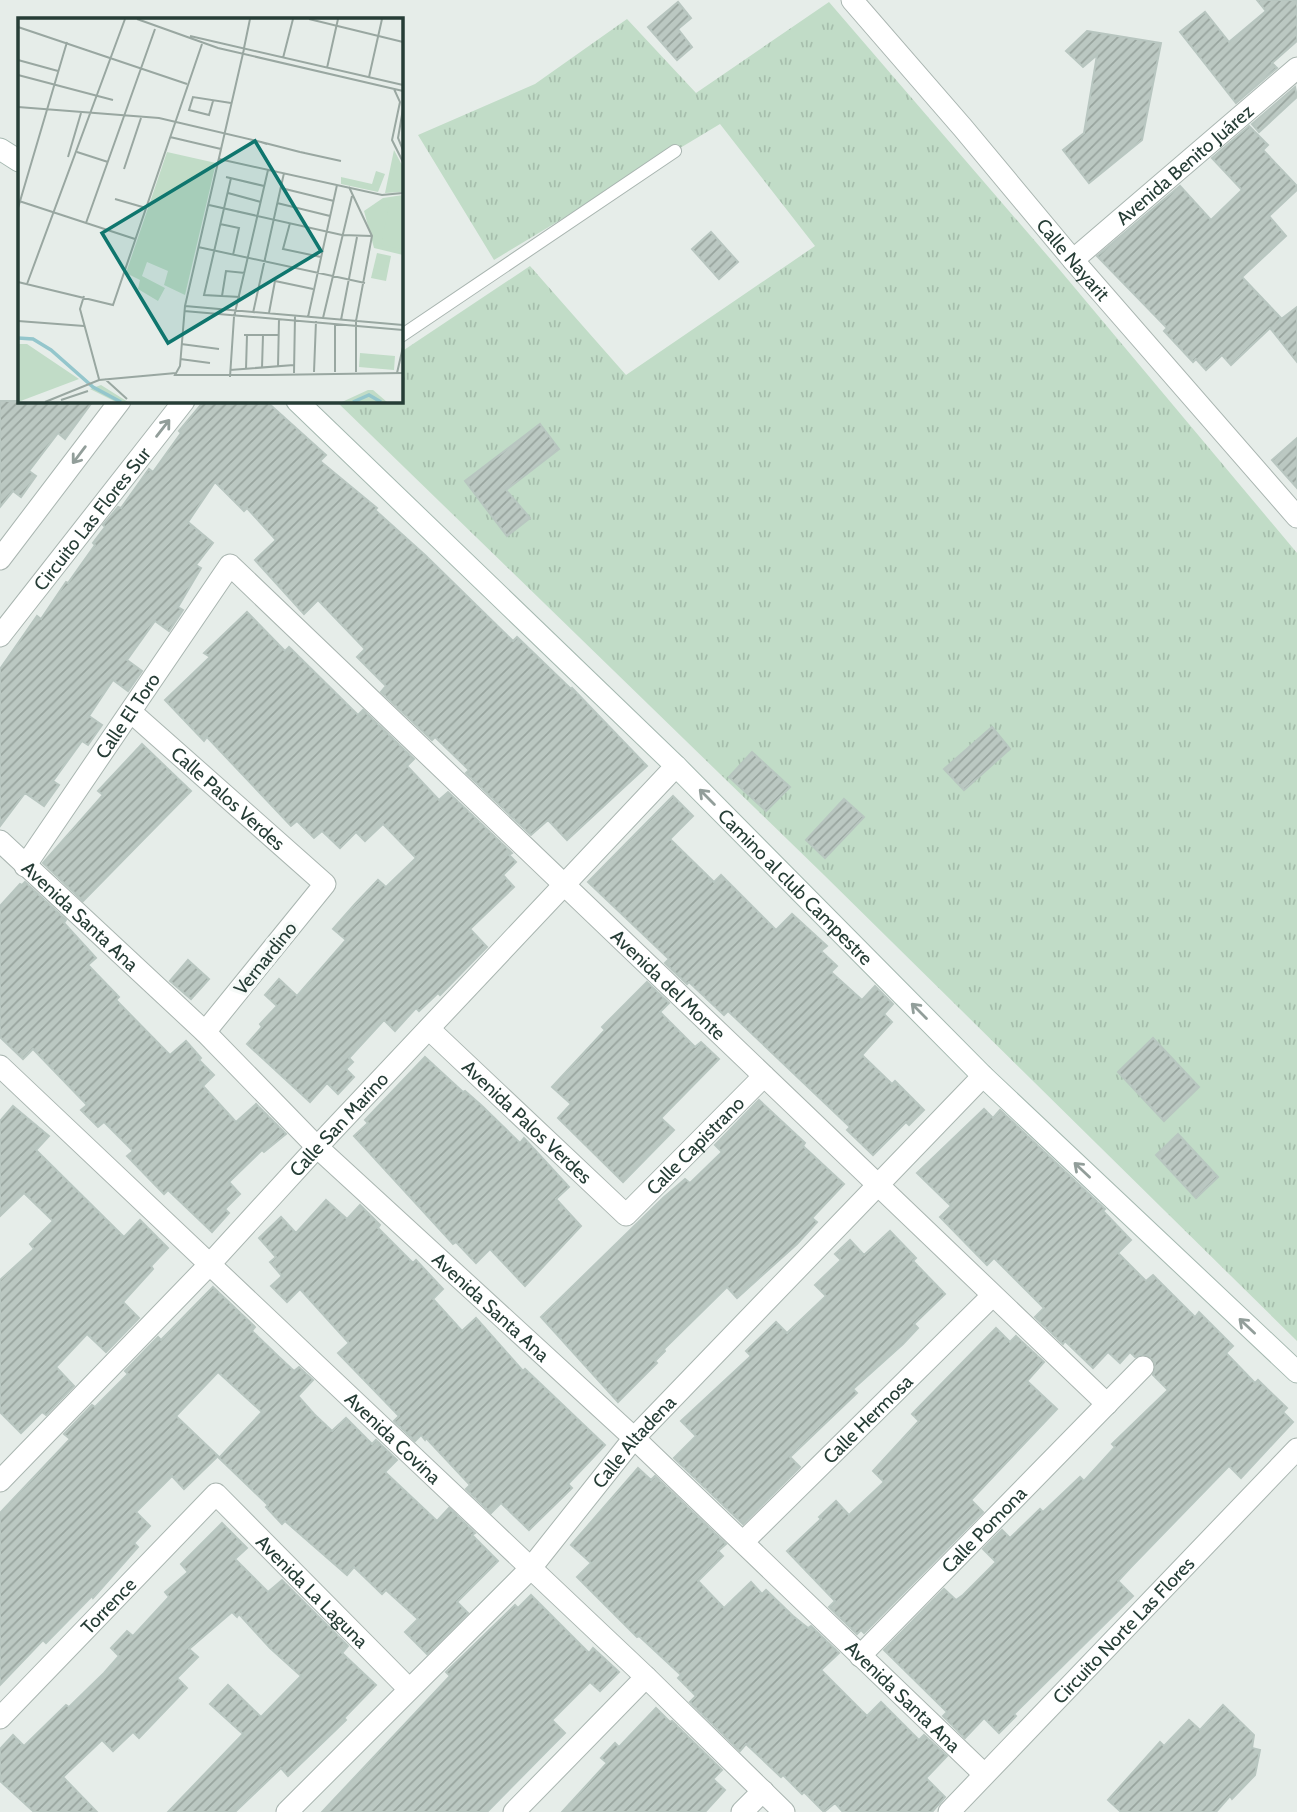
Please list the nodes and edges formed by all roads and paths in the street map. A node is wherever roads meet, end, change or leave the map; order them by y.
1 (852, 0) edge
2 (1297, 68) edge
3 (0, 149) edge
4 (675, 151) dead end
5 (18, 160) edge
6 (1073, 260) junction
7 (402, 335) edge
8 (119, 402) edge
9 (183, 402) edge
10 (301, 402) edge
11 (1296, 513) edge
12 (0, 559) edge
13 (230, 565) joint
14 (0, 636) edge
15 (131, 712) junction
16 (676, 766) junction
17 (0, 841) edge
18 (25, 866) junction
19 (325, 884) joint
20 (564, 886) junction
21 (429, 1029) junction
22 (205, 1032) junction
23 (0, 1066) edge
24 (764, 1076) junction
25 (982, 1076) junction
26 (317, 1147) junction
27 (877, 1186) junction
28 (626, 1215) joint
29 (209, 1265) junction
30 (992, 1296) junction
31 (1143, 1367) dead end
32 (1297, 1373) edge
33 (1107, 1404) junction
34 (634, 1438) junction
35 (1297, 1449) edge
36 (0, 1481) edge
37 (216, 1494) joint
38 (743, 1542) junction
39 (530, 1569) junction
40 (860, 1656) junction
41 (646, 1677) junction
42 (409, 1689) junction
43 (0, 1718) edge
44 (984, 1774) junction
45 (763, 1791) junction
46 (288, 1812) edge
47 (514, 1812) edge
48 (742, 1812) edge
49 (784, 1812) edge
50 (949, 1812) edge

1 - 6 street, Calle Nayarit
2 - 6 street, Avenida Benito Juárez
3 - 5 street
4 - 7 lane
6 - 11 street, Calle Nayarit
8 -> 12 street
14 -> 9 street, Circuito Las Flores Sur
10 - 16 street, Camino al club Campestre
13 - 15 street, Calle El Toro
13 - 20 street, Avenida del Monte
15 - 18 street, Calle El Toro
15 - 19 street, Calle Palos Verdes
16 - 20 street, Calle San Marino
25 -> 16 street, Camino al club Campestre
17 - 18 street, Avenida Santa Ana
18 - 22 street, Avenida Santa Ana
19 - 22 street, Vernardino
20 - 21 street, Calle San Marino
20 - 24 street, Avenida del Monte
21 - 26 street, Calle San Marino
21 - 28 street, Avenida Palos Verdes
22 - 26 street, Avenida Santa Ana
23 - 29 street, Avenida Covina
24 - 27 street, Avenida del Monte
24 - 28 street, Calle Capistrano
25 - 27 street, Calle Altadena
32 -> 25 street, Camino al club Campestre
26 - 29 street, Calle San Marino
26 - 34 street, Avenida Santa Ana
27 - 30 street, Avenida del Monte
27 - 34 street, Calle Altadena
29 - 36 street, Calle San Marino
29 - 39 street, Avenida Covina
30 - 33 street, Avenida del Monte
30 - 38 street, Calle Hermosa
31 - 33 street, Calle Pomona
33 - 40 street, Calle Pomona
34 - 38 street, Avenida Santa Ana
34 - 39 street, Calle Altadena
35 - 44 street, Circuito Norte Las Flores
37 - 42 street, Avenida La Laguna
37 - 43 street, Torrence
38 - 40 street, Avenida Santa Ana
39 - 41 street, Avenida Covina
39 - 42 street, Calle Altadena
40 - 44 street, Avenida Santa Ana
41 - 45 street, Avenida Covina
41 - 47 street
42 - 46 street, Calle Altadena
44 - 50 street, Circuito Norte Las Flores
45 - 48 street
45 - 49 street, Avenida Covina

